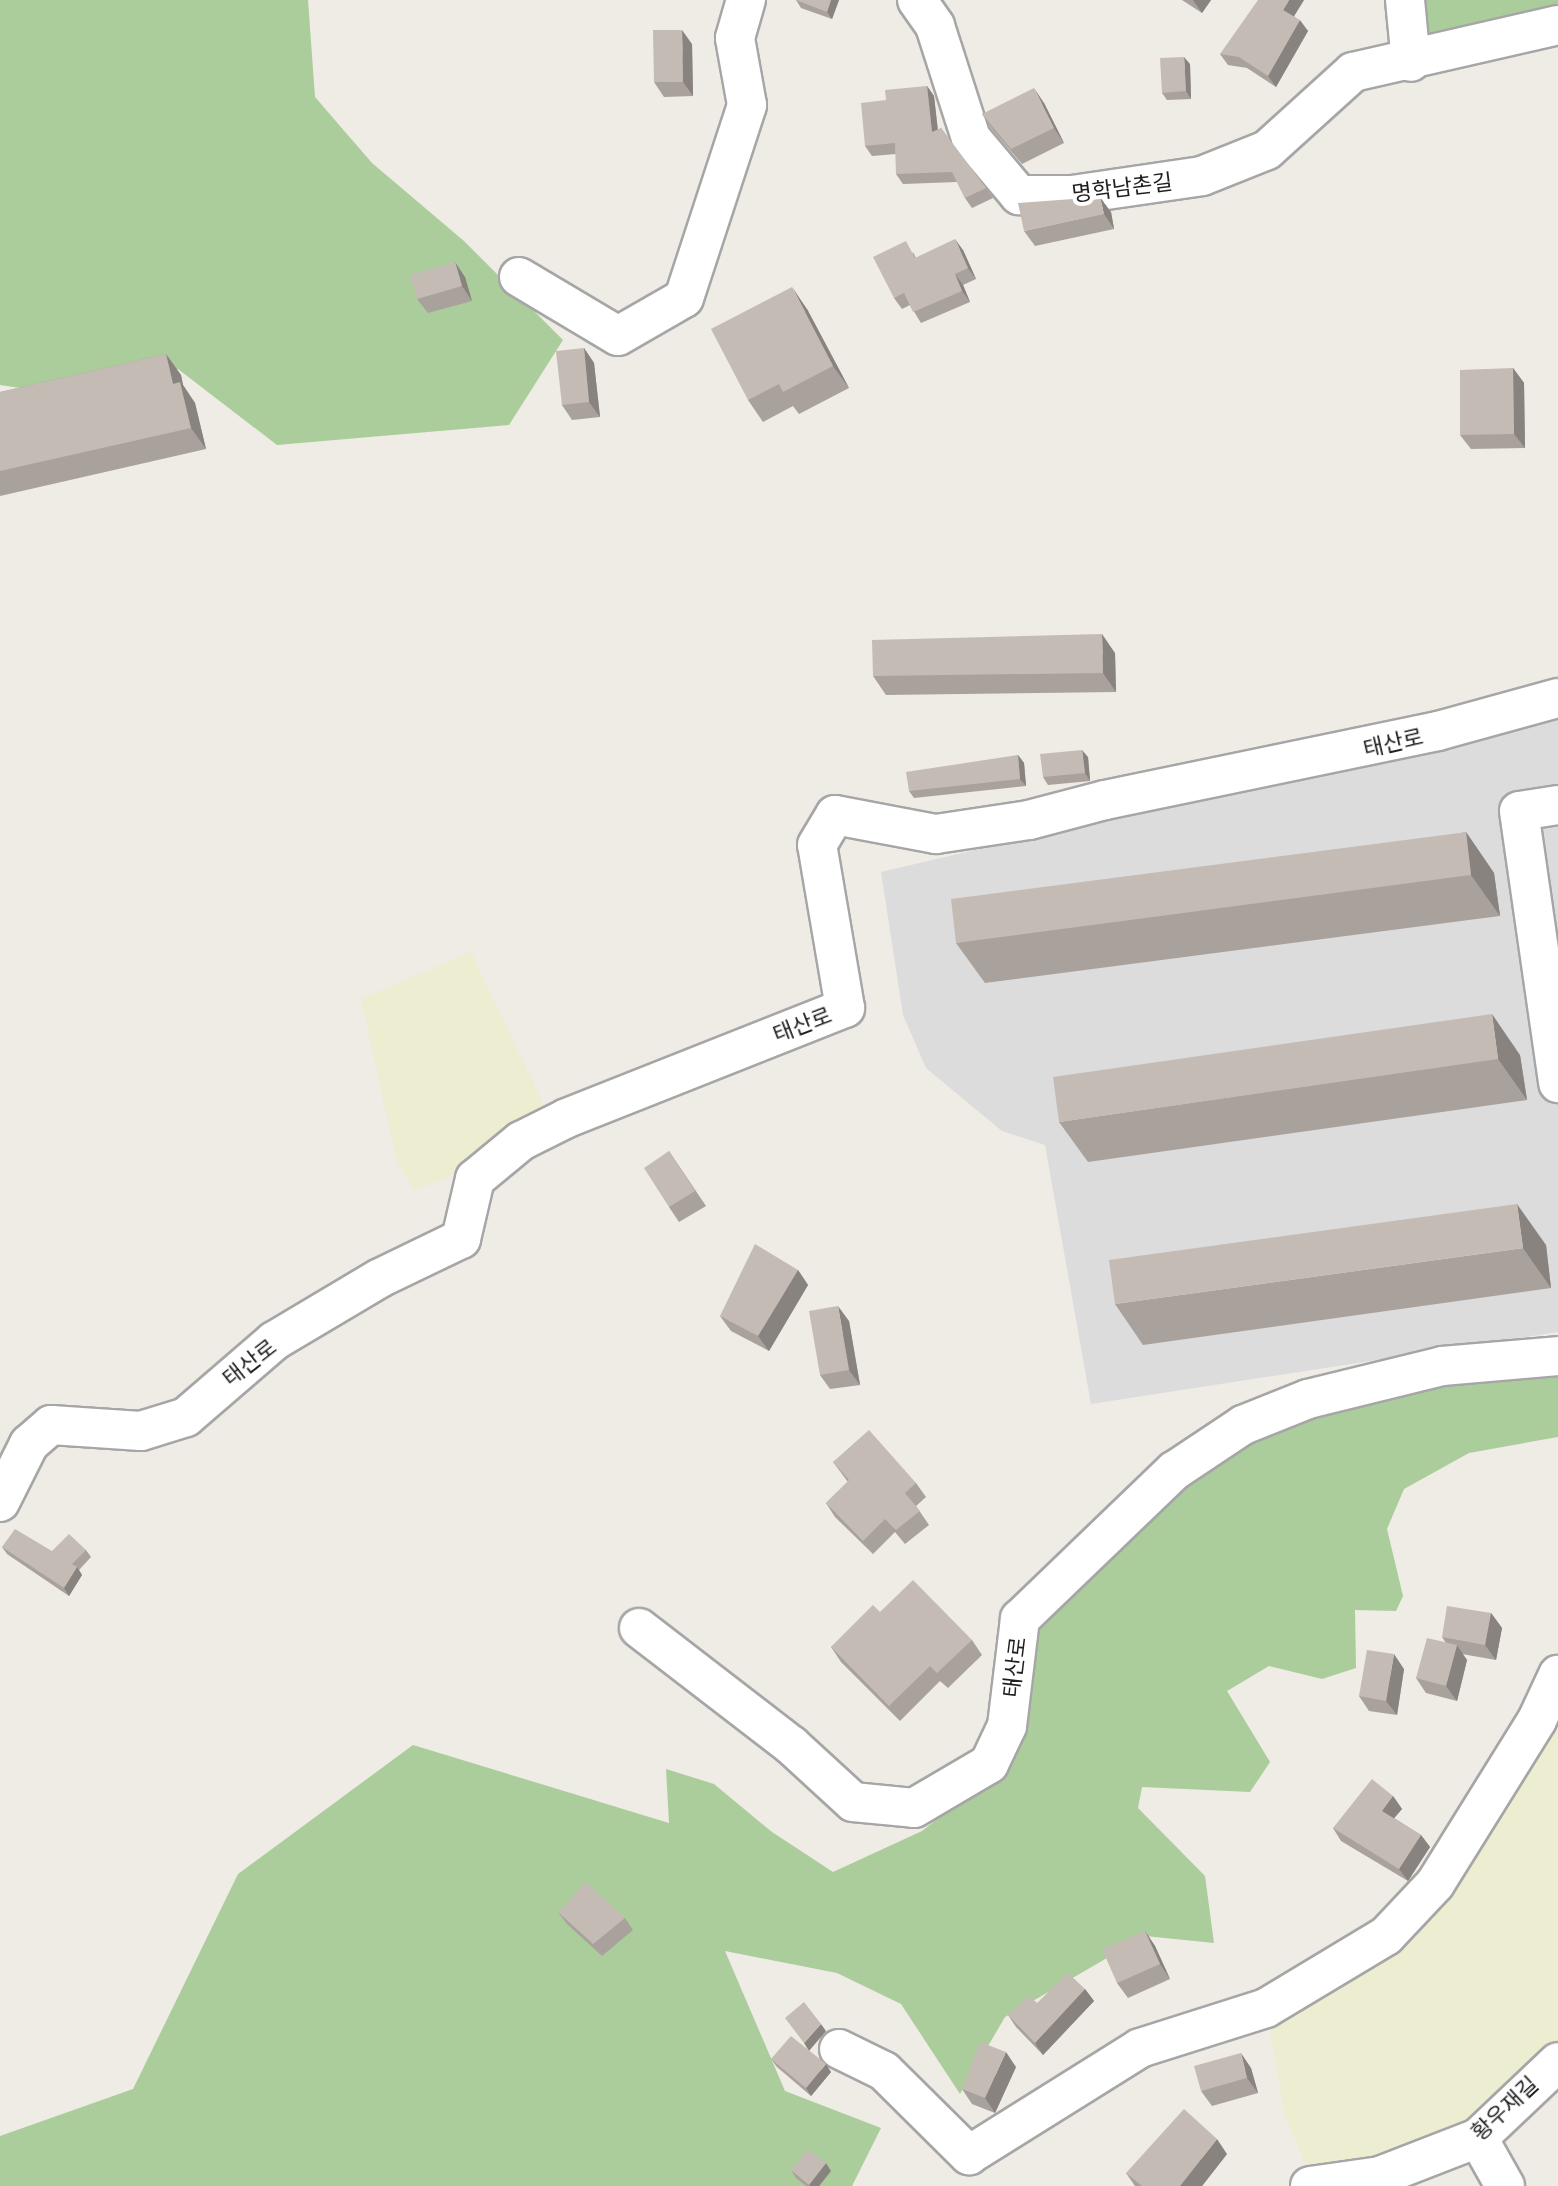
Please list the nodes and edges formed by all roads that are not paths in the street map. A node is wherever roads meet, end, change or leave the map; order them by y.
1 (746, 0) edge
2 (917, 0) edge
3 (1405, 0) edge
4 (1558, 25) edge
5 (1411, 62) junction
6 (519, 277) dead end
7 (1558, 698) edge
8 (1558, 805) edge
9 (1558, 1083) edge
10 (1558, 1356) edge
11 (0, 1502) edge
12 (639, 1628) dead end
13 (1558, 1675) edge
14 (839, 2049) dead end
15 (1558, 2062) edge
16 (1478, 2138) junction
17 (1348, 2184) edge
18 (1310, 2186) edge
19 (1505, 2186) edge

1 - 6 street
2 - 5 street, 명학남촌길
3 - 5 street
4 - 5 street, 명학남촌길
7 - 11 street, 태산로
8 - 9 street
10 - 12 street, 태산로
13 - 14 street
15 - 16 street, 황우재길
16 - 17 street, 황우재길
16 - 19 street
17 - 18 street, 황우재길

